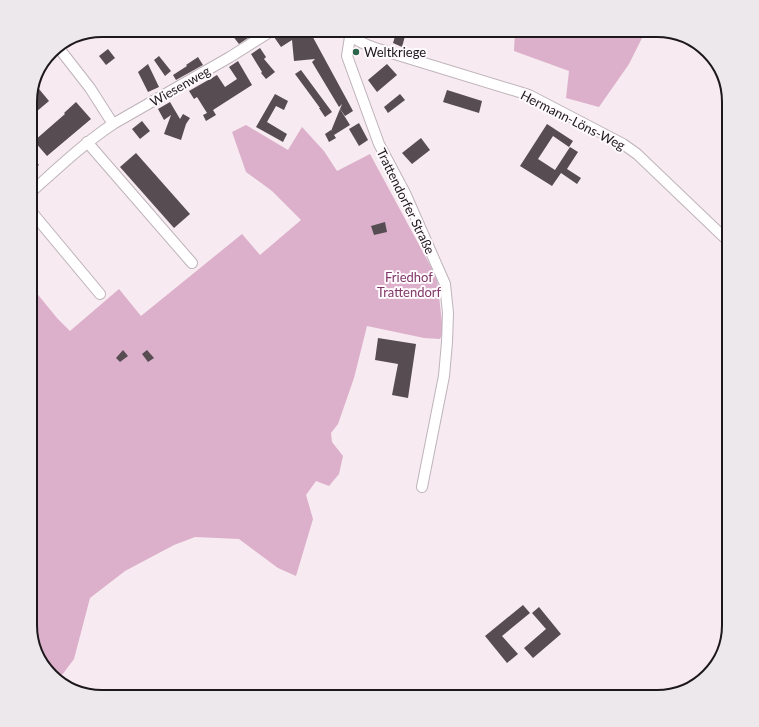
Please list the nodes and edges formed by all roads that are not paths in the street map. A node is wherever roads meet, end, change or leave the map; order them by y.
1 (262, 37) edge
2 (346, 37) edge
3 (352, 37) edge
4 (61, 51) edge
5 (113, 124) junction
6 (87, 142) junction
7 (37, 187) edge
8 (37, 218) edge
9 (722, 235) edge
10 (192, 263) dead end
11 (100, 294) dead end
12 (422, 487) dead end

1 - 5 street, Wiesenweg
2 - 12 street, Trattendorfer Straße
3 - 9 street, Hermann-Löns-Weg
4 - 5 street
5 - 6 street, Wiesenweg
6 - 7 street, Wiesenweg
6 - 10 street
8 - 11 street

